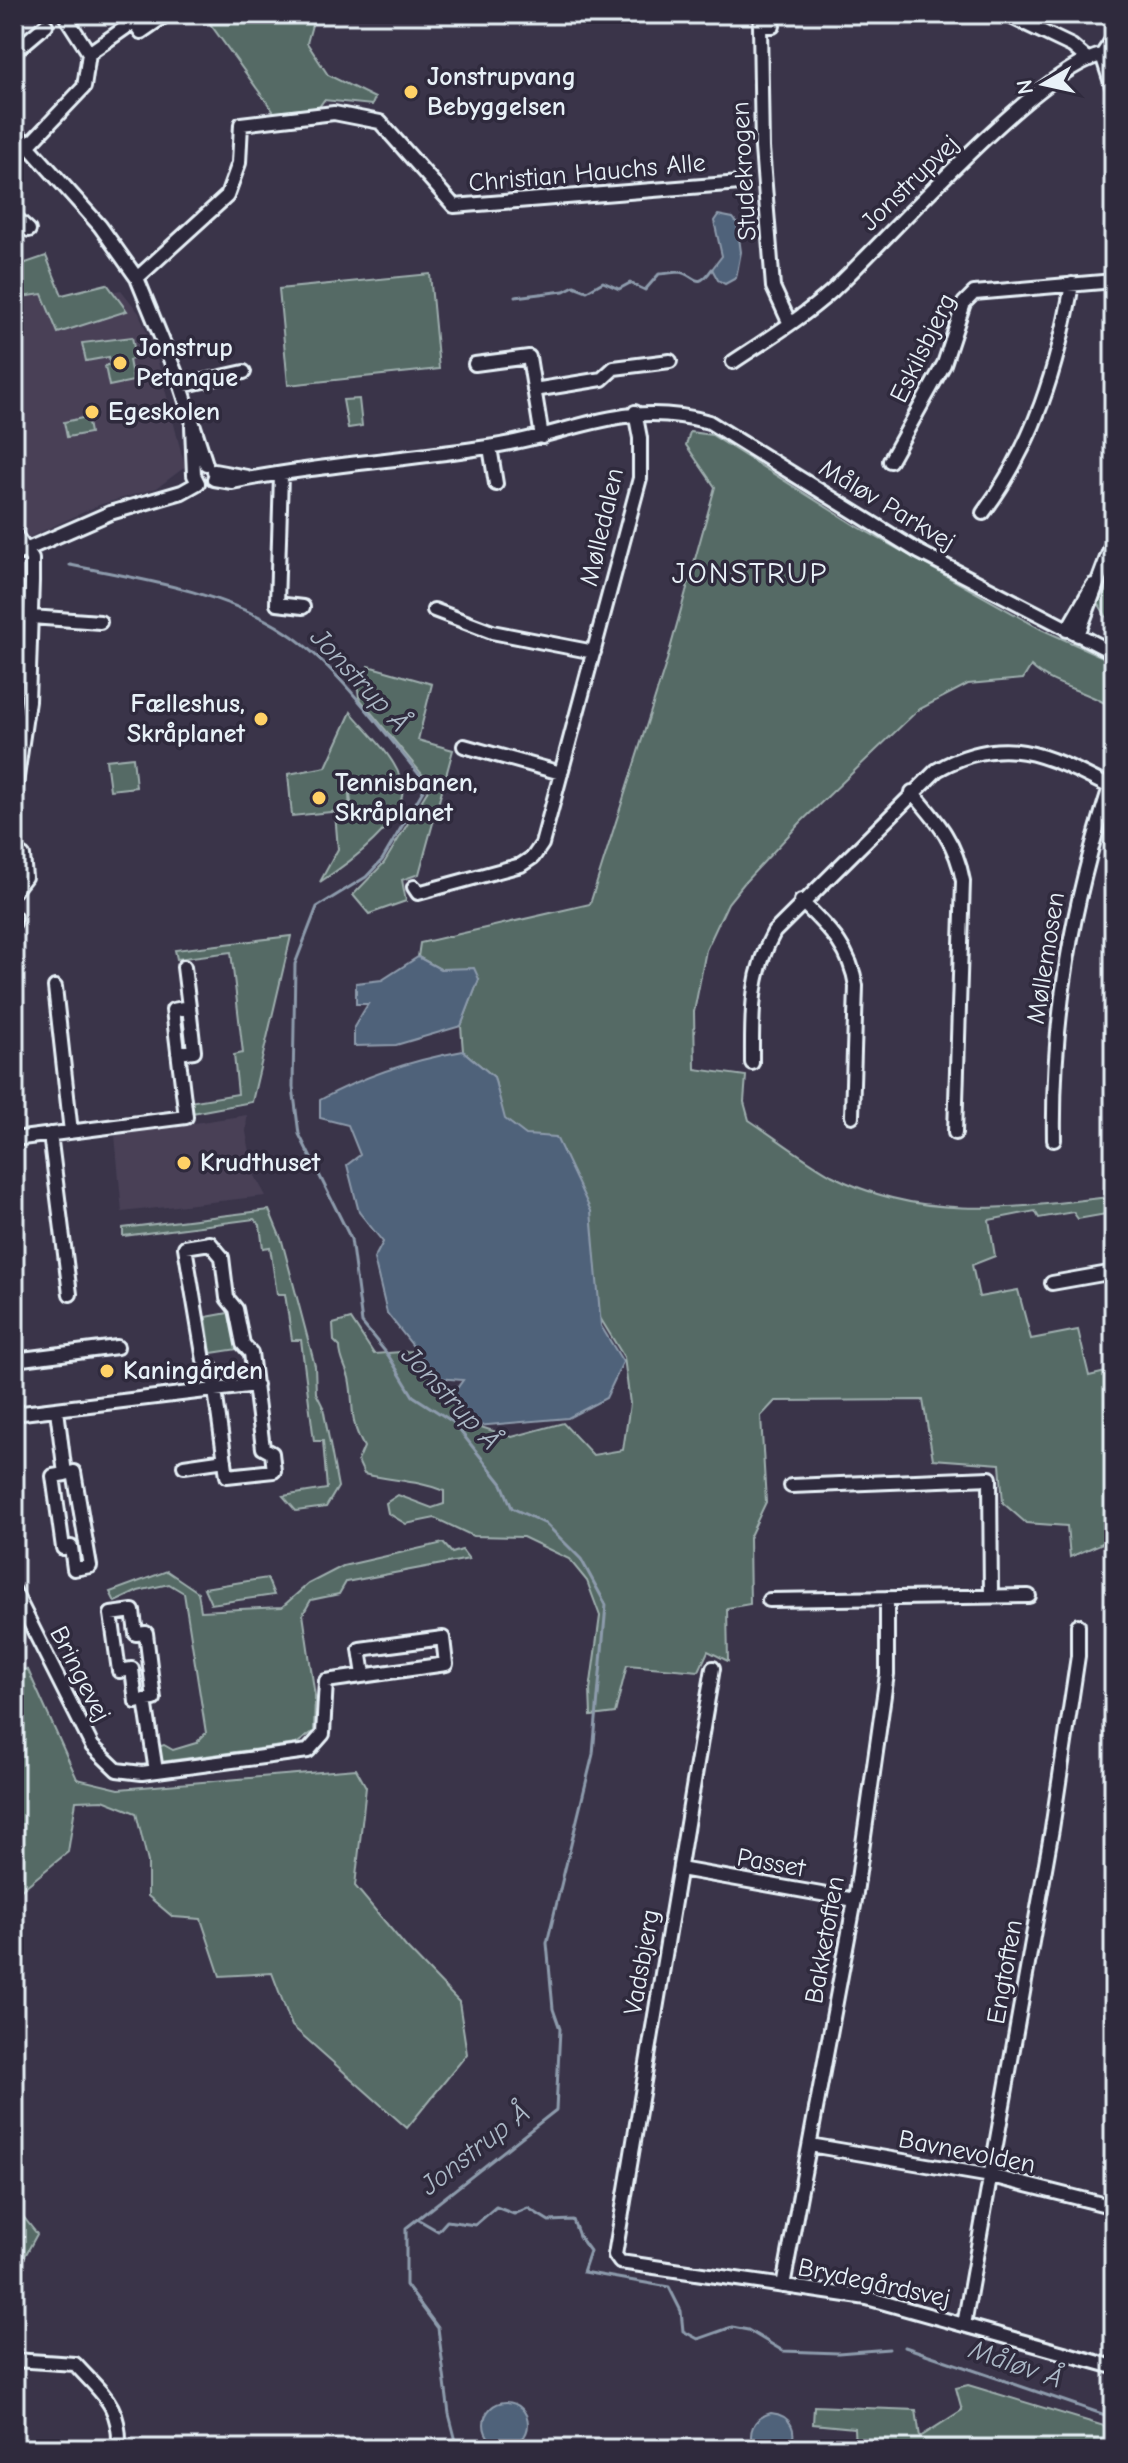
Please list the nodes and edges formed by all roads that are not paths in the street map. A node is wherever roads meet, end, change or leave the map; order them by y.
1 (64, 14) edge
2 (145, 14) edge
3 (167, 14) edge
4 (1005, 14) edge
5 (134, 22) junction
6 (46, 25) dead end
7 (773, 26) dead end
8 (1114, 37) edge
9 (14, 52) edge
10 (89, 53) junction
11 (1102, 55) junction
12 (1086, 58) junction
13 (1114, 92) edge
14 (14, 130) edge
15 (28, 146) junction
16 (740, 183) dead end
17 (14, 216) edge
18 (29, 230) dead end
19 (137, 278) junction
20 (1114, 281) edge
21 (1072, 284) junction
22 (790, 324) junction
23 (670, 361) dead end
24 (733, 362) dead end
25 (475, 364) dead end
26 (244, 372) dead end
27 (181, 386) junction
28 (534, 390) junction
29 (635, 412) junction
30 (542, 437) junction
31 (490, 447) junction
32 (890, 461) dead end
33 (204, 473) junction
34 (281, 475) junction
35 (496, 484) dead end
36 (983, 513) dead end
37 (14, 533) edge
38 (1114, 539) edge
39 (27, 550) junction
40 (14, 555) edge
41 (303, 607) dead end
42 (434, 610) dead end
43 (31, 617) junction
44 (100, 622) dead end
45 (1073, 633) junction
46 (594, 652) junction
47 (1114, 653) edge
48 (464, 746) dead end
49 (561, 773) junction
50 (1112, 788) edge
51 (912, 792) junction
52 (14, 798) edge
53 (23, 856) dead end
54 (414, 887) dead end
55 (14, 891) edge
56 (801, 901) junction
57 (14, 917) edge
58 (14, 923) edge
59 (184, 967) dead end
60 (55, 987) dead end
61 (752, 1063) dead end
62 (852, 1116) dead end
63 (71, 1132) junction
64 (955, 1133) dead end
65 (50, 1134) junction
66 (14, 1139) edge
67 (1054, 1140) dead end
68 (1114, 1272) edge
69 (1052, 1283) dead end
70 (70, 1294) dead end
71 (117, 1347) dead end
72 (14, 1360) edge
73 (256, 1385) junction
74 (215, 1391) junction
75 (57, 1410) junction
76 (14, 1414) edge
77 (225, 1460) junction
78 (184, 1466) dead end
79 (65, 1474) junction
80 (791, 1486) dead end
81 (14, 1591) edge
82 (1029, 1596) dead end
83 (991, 1597) junction
84 (887, 1598) junction
85 (769, 1600) dead end
86 (1078, 1625) dead end
87 (713, 1668) dead end
88 (364, 1675) junction
89 (145, 1700) junction
90 (156, 1771) junction
91 (680, 1869) junction
92 (855, 1900) junction
93 (810, 2145) junction
94 (991, 2176) junction
95 (1114, 2207) edge
96 (620, 2262) joint
97 (783, 2286) junction
98 (964, 2325) junction
99 (14, 2360) edge
100 (1114, 2367) edge
101 (119, 2449) edge

1 - 10 street
2 - 5 street
3 - 5 street
4 - 12 street
5 - 10 street
6 - 9 street
7 - 22 street, Studekrogen
8 - 11 street
10 - 15 street
11 - 12 street, Jonstrupvej
11 - 13 street
12 - 22 street, Jonstrupvej
14 - 15 street
15 - 19 street
16 - 19 street, Christian Hauchs Alle
17 - 18 street
19 - 27 street
20 - 21 street, Eskilsbjerg
21 - 32 street, Eskilsbjerg
21 - 36 street
22 - 24 street, Jonstrupvej
23 - 28 street
25 - 28 street
26 - 27 street
27 - 33 street
28 - 30 street
29 - 30 street
29 - 45 street, Måløv Parkvej
29 - 46 street, Mølledalen
30 - 31 street
31 - 34 street
31 - 35 street
33 - 34 street
33 - 39 street
34 - 41 street
37 - 39 street
38 - 45 street
39 - 40 street
39 - 43 street
42 - 46 street
43 - 44 street
43 - 52 street
45 - 47 street, Måløv Parkvej
46 - 49 street, Mølledalen
48 - 49 street
49 - 54 street, Mølledalen
50 - 51 street, Møllemosen
50 - 67 street, Møllemosen
51 - 56 street, Møllemosen
51 - 64 street
53 - 55 street
56 - 61 street, Møllemosen
56 - 62 street
57 - 58 street
59 - 63 street
60 - 63 street
63 - 65 street
65 - 66 street
65 - 70 street
68 - 69 street
71 - 72 street
73 - 74 street
73 - 74 street
73 - 77 street
74 - 75 street
74 - 77 street
75 - 76 street
75 - 79 street
77 - 78 street
79 - 79 street
80 - 83 street
81 - 90 street, Bringevej
82 - 83 street
83 - 84 street
84 - 85 street
84 - 92 street, Bakketoften
86 - 94 street, Engtoften
87 - 91 street, Vadsbjerg
88 - 88 street
88 - 90 street
89 - 89 street
89 - 90 street
91 - 92 street, Passet
91 - 96 street, Vadsbjerg
92 - 93 street, Bakketoften
93 - 94 street, Bavnevolden
93 - 97 street, Bakketoften
94 - 95 street, Bavnevolden
94 - 98 street, Engtoften
96 - 97 street, Brydegårdsvej
97 - 98 street, Brydegårdsvej
98 - 100 street, Brydegårdsvej
99 - 101 street

